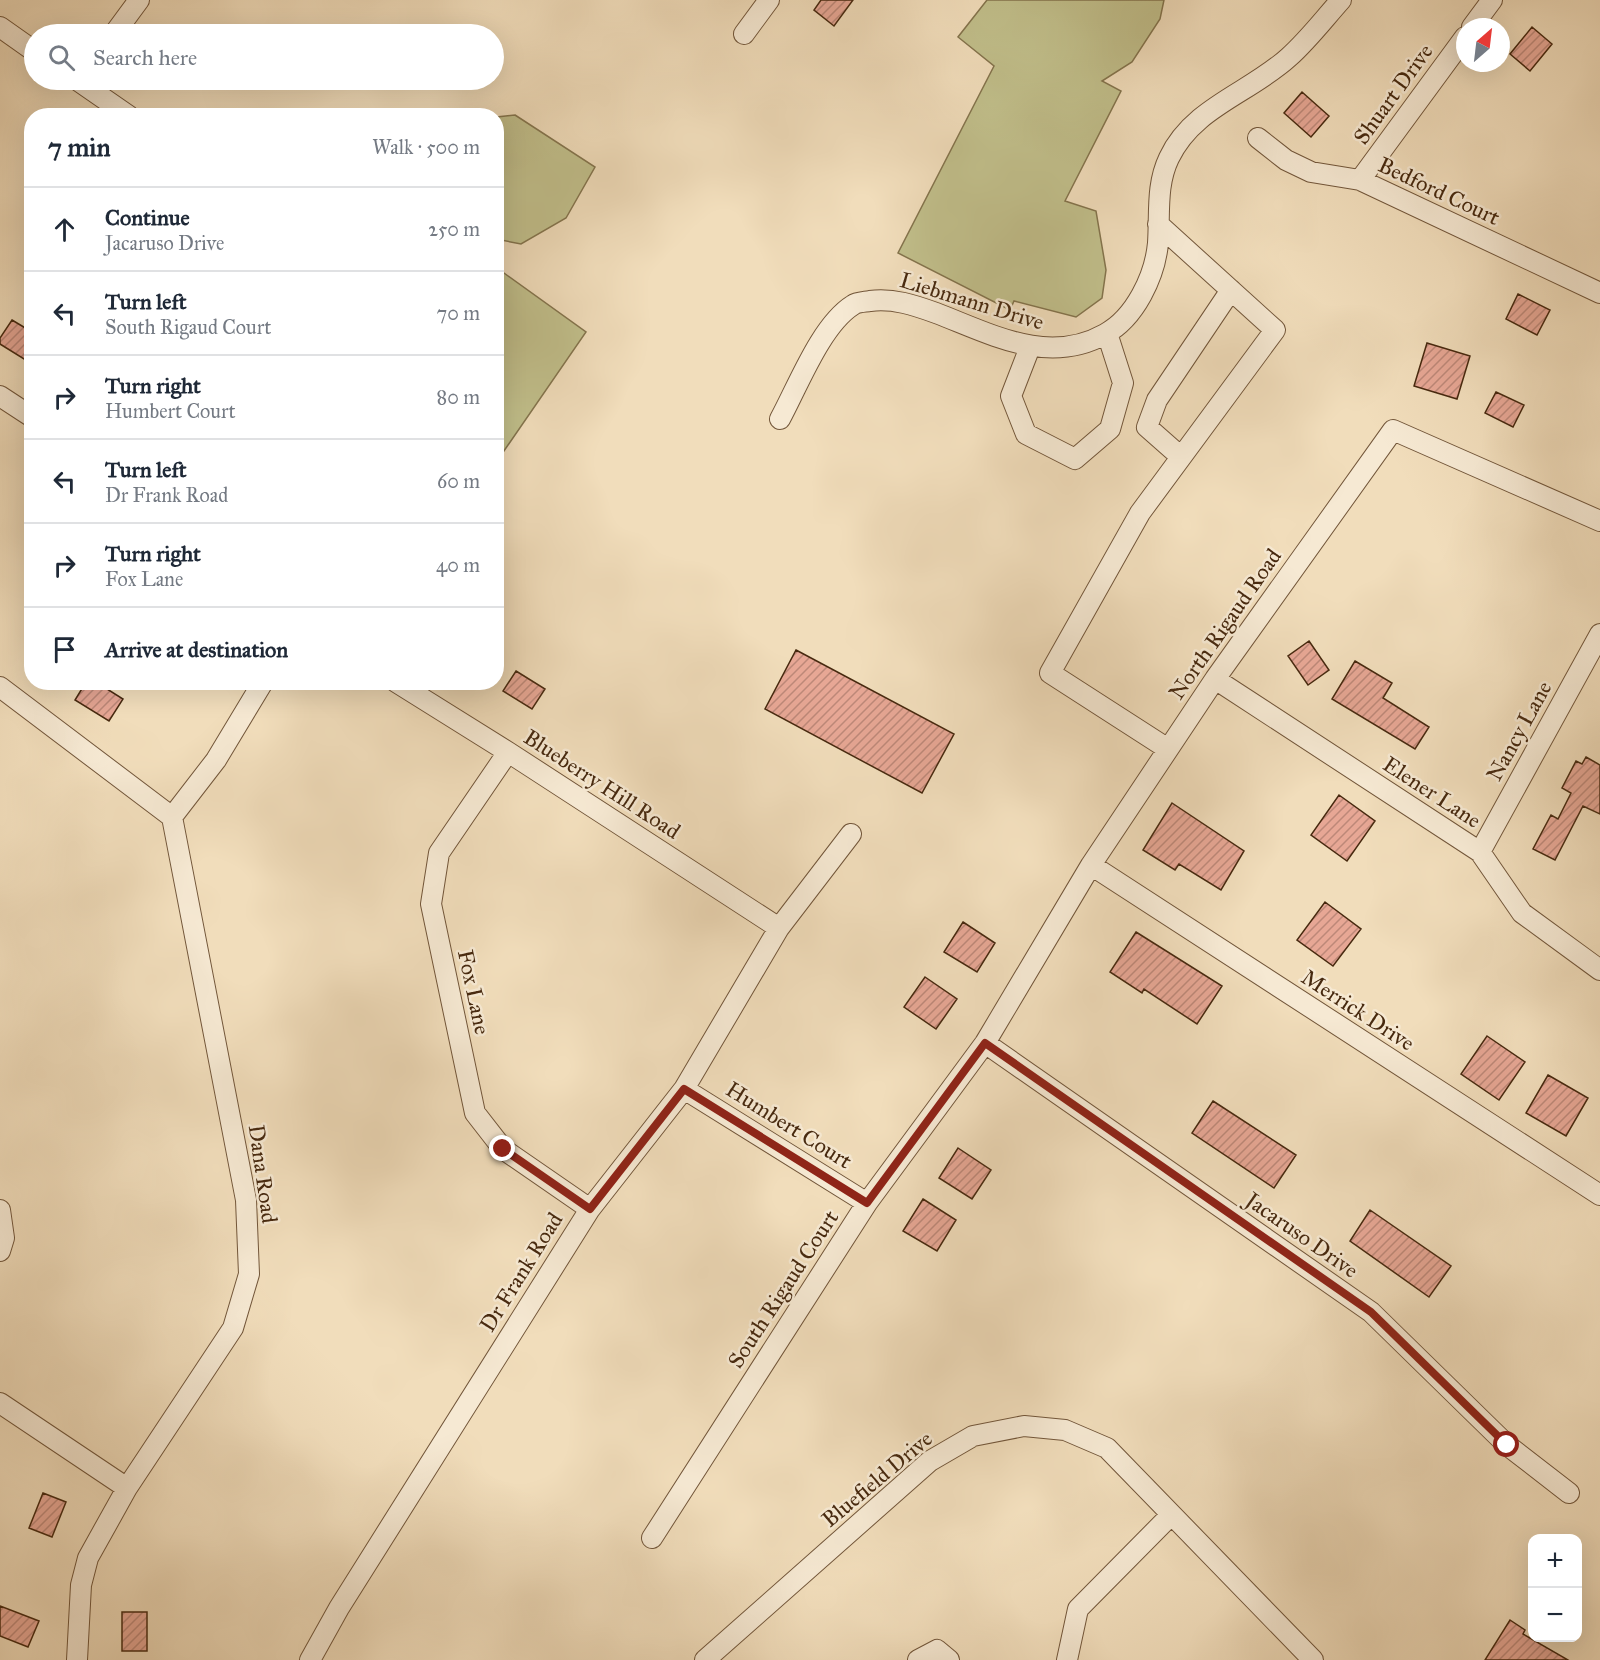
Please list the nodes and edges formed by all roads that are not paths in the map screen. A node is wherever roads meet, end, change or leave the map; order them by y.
1 (140, 0) edge
2 (769, 0) edge
3 (1341, 0) edge
4 (1492, 0) edge
5 (1479, 18) edge
6 (122, 24) edge
7 (0, 27) edge
8 (744, 34) dead end
9 (24, 44) edge
10 (1456, 49) edge
11 (94, 90) edge
12 (118, 108) edge
13 (1258, 138) dead end
14 (1360, 180) junction
15 (1158, 224) junction
16 (1231, 290) junction
17 (1600, 293) edge
18 (1107, 333) junction
19 (1030, 347) junction
20 (0, 396) edge
21 (24, 412) edge
22 (780, 419) dead end
23 (1181, 457) junction
24 (1600, 520) edge
25 (1600, 634) edge
26 (1215, 679) junction
27 (0, 687) edge
28 (258, 690) edge
29 (409, 690) edge
30 (1168, 749) junction
31 (508, 752) junction
32 (172, 817) junction
33 (851, 834) dead end
34 (1480, 852) junction
35 (1091, 865) junction
36 (779, 928) junction
37 (1600, 970) edge
38 (985, 1043) junction
39 (684, 1089) junction
40 (1600, 1195) edge
41 (867, 1203) junction
42 (590, 1209) junction
43 (0, 1210) edge
44 (0, 1251) edge
45 (0, 1403) edge
46 (127, 1488) junction
47 (1569, 1493) dead end
48 (1170, 1516) junction
49 (652, 1538) dead end
50 (77, 1660) edge
51 (310, 1660) edge
52 (705, 1660) edge
53 (918, 1660) edge
54 (949, 1660) edge
55 (1067, 1660) edge
56 (1313, 1660) edge

1 - 6 street
2 - 8 street
3 - 15 street, Liebmann Drive
4 - 5 street
7 - 9 street
10 - 14 street, Shuart Drive
11 - 12 street
13 - 14 street, Bedford Court
14 - 17 street, Bedford Court
15 - 16 street
15 - 18 street, Liebmann Drive
16 - 23 street
16 - 23 street
18 - 19 street, Liebmann Drive
18 - 19 street
19 - 22 street, Liebmann Drive
20 - 21 street
23 - 30 street
24 - 26 street, North Rigaud Road
25 - 34 street, Nancy Lane
26 - 30 street, North Rigaud Road
26 - 34 street, Elener Lane
27 - 32 street
28 - 32 street
29 - 31 street, Blueberry Hill Road
30 - 35 street, North Rigaud Road
31 - 36 street, Blueberry Hill Road
31 - 42 street, Fox Lane
32 - 46 street, Dana Road
33 - 36 street, Dr Frank Road
34 - 37 street, Elener Lane
35 - 38 street, North Rigaud Road
35 - 40 street, Merrick Drive
36 - 39 street, Dr Frank Road
38 - 41 street, South Rigaud Court
38 - 47 street, Jacaruso Drive
39 - 41 street, Humbert Court
39 - 42 street, Dr Frank Road
41 - 49 street, South Rigaud Court
42 - 51 street, Dr Frank Road
43 - 44 street
45 - 46 street
46 - 50 street, Dana Road
48 - 52 street, Bluefield Drive
48 - 55 street
48 - 56 street, Bluefield Drive
53 - 54 street

